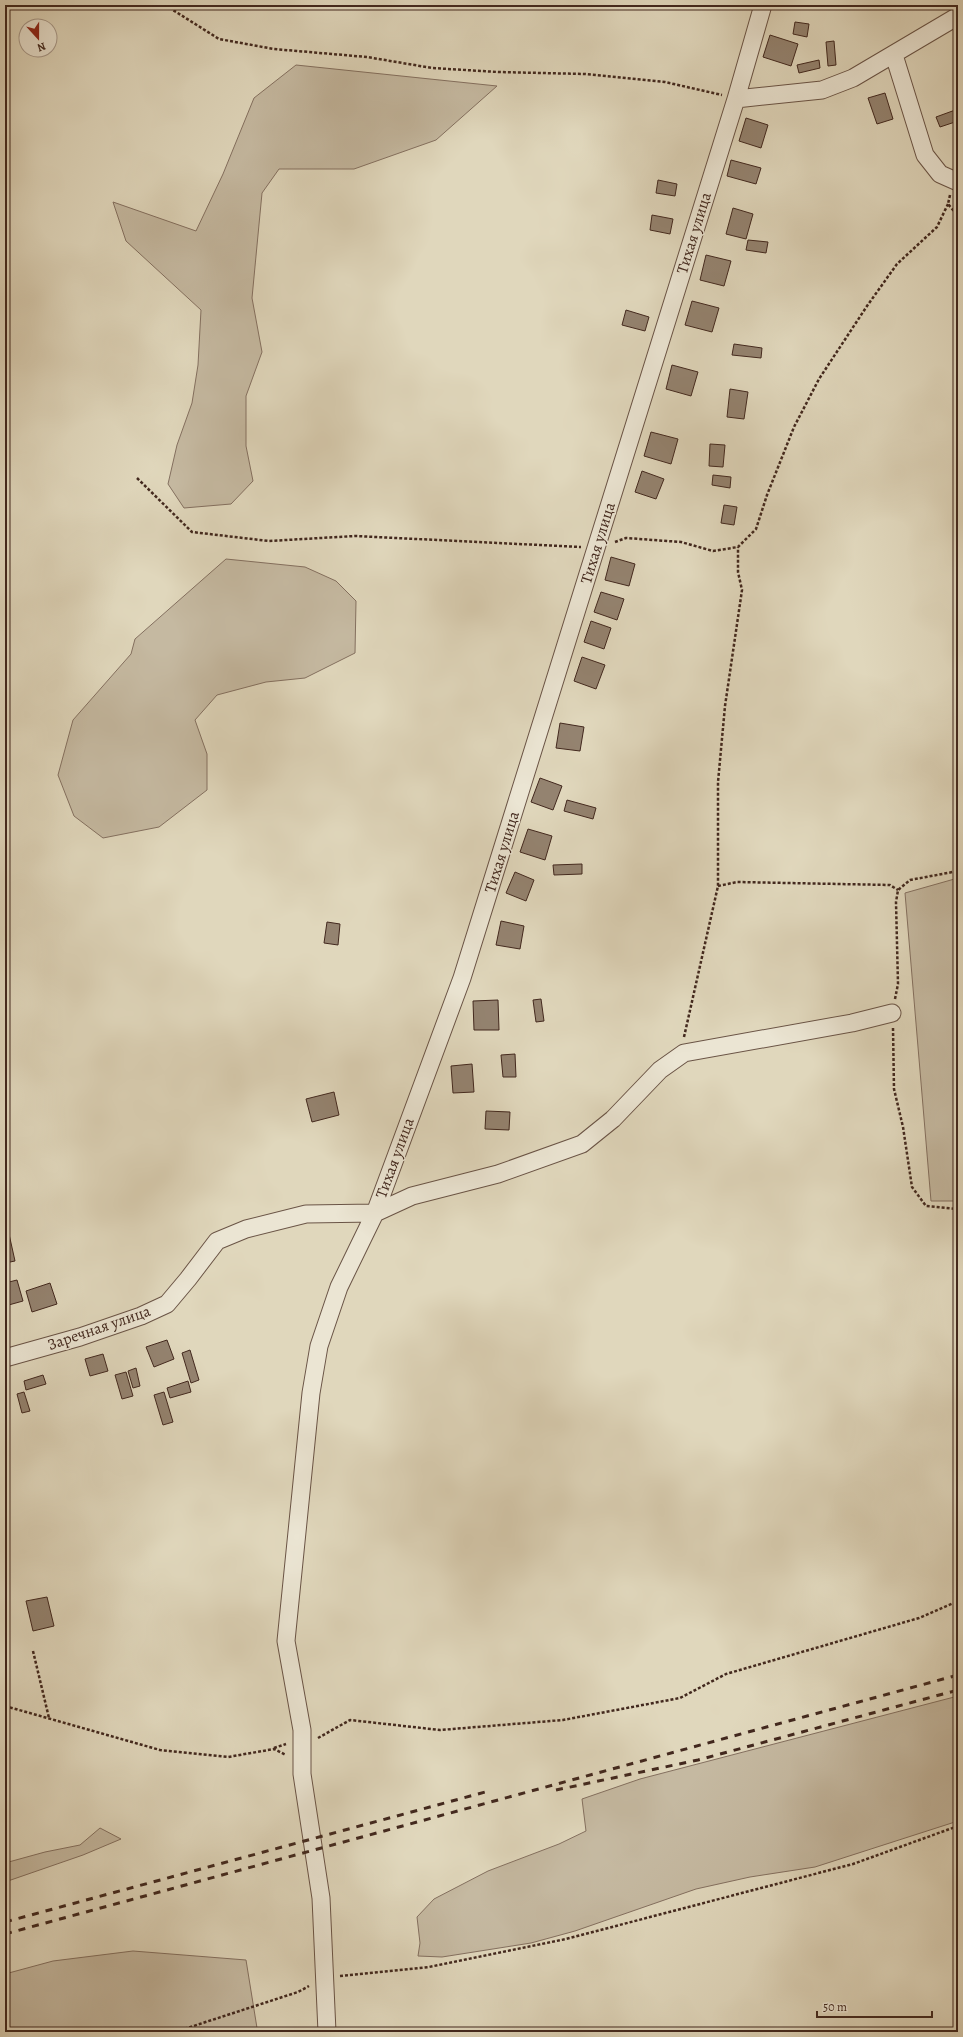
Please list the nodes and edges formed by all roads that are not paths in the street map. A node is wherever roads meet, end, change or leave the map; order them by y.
1 (763, 5) edge
2 (958, 16) edge
3 (894, 55) junction
4 (736, 99) junction
5 (956, 182) edge
6 (892, 1013) road end
7 (375, 1213) junction
8 (5, 1358) edge
9 (327, 2032) edge

1 - 4 street, Тихая улица
2 - 3 street
3 - 4 street
3 - 5 street
4 - 7 street, Тихая улица
6 - 7 street
7 - 8 street, Заречная улица
7 - 9 street, Тихая улица

